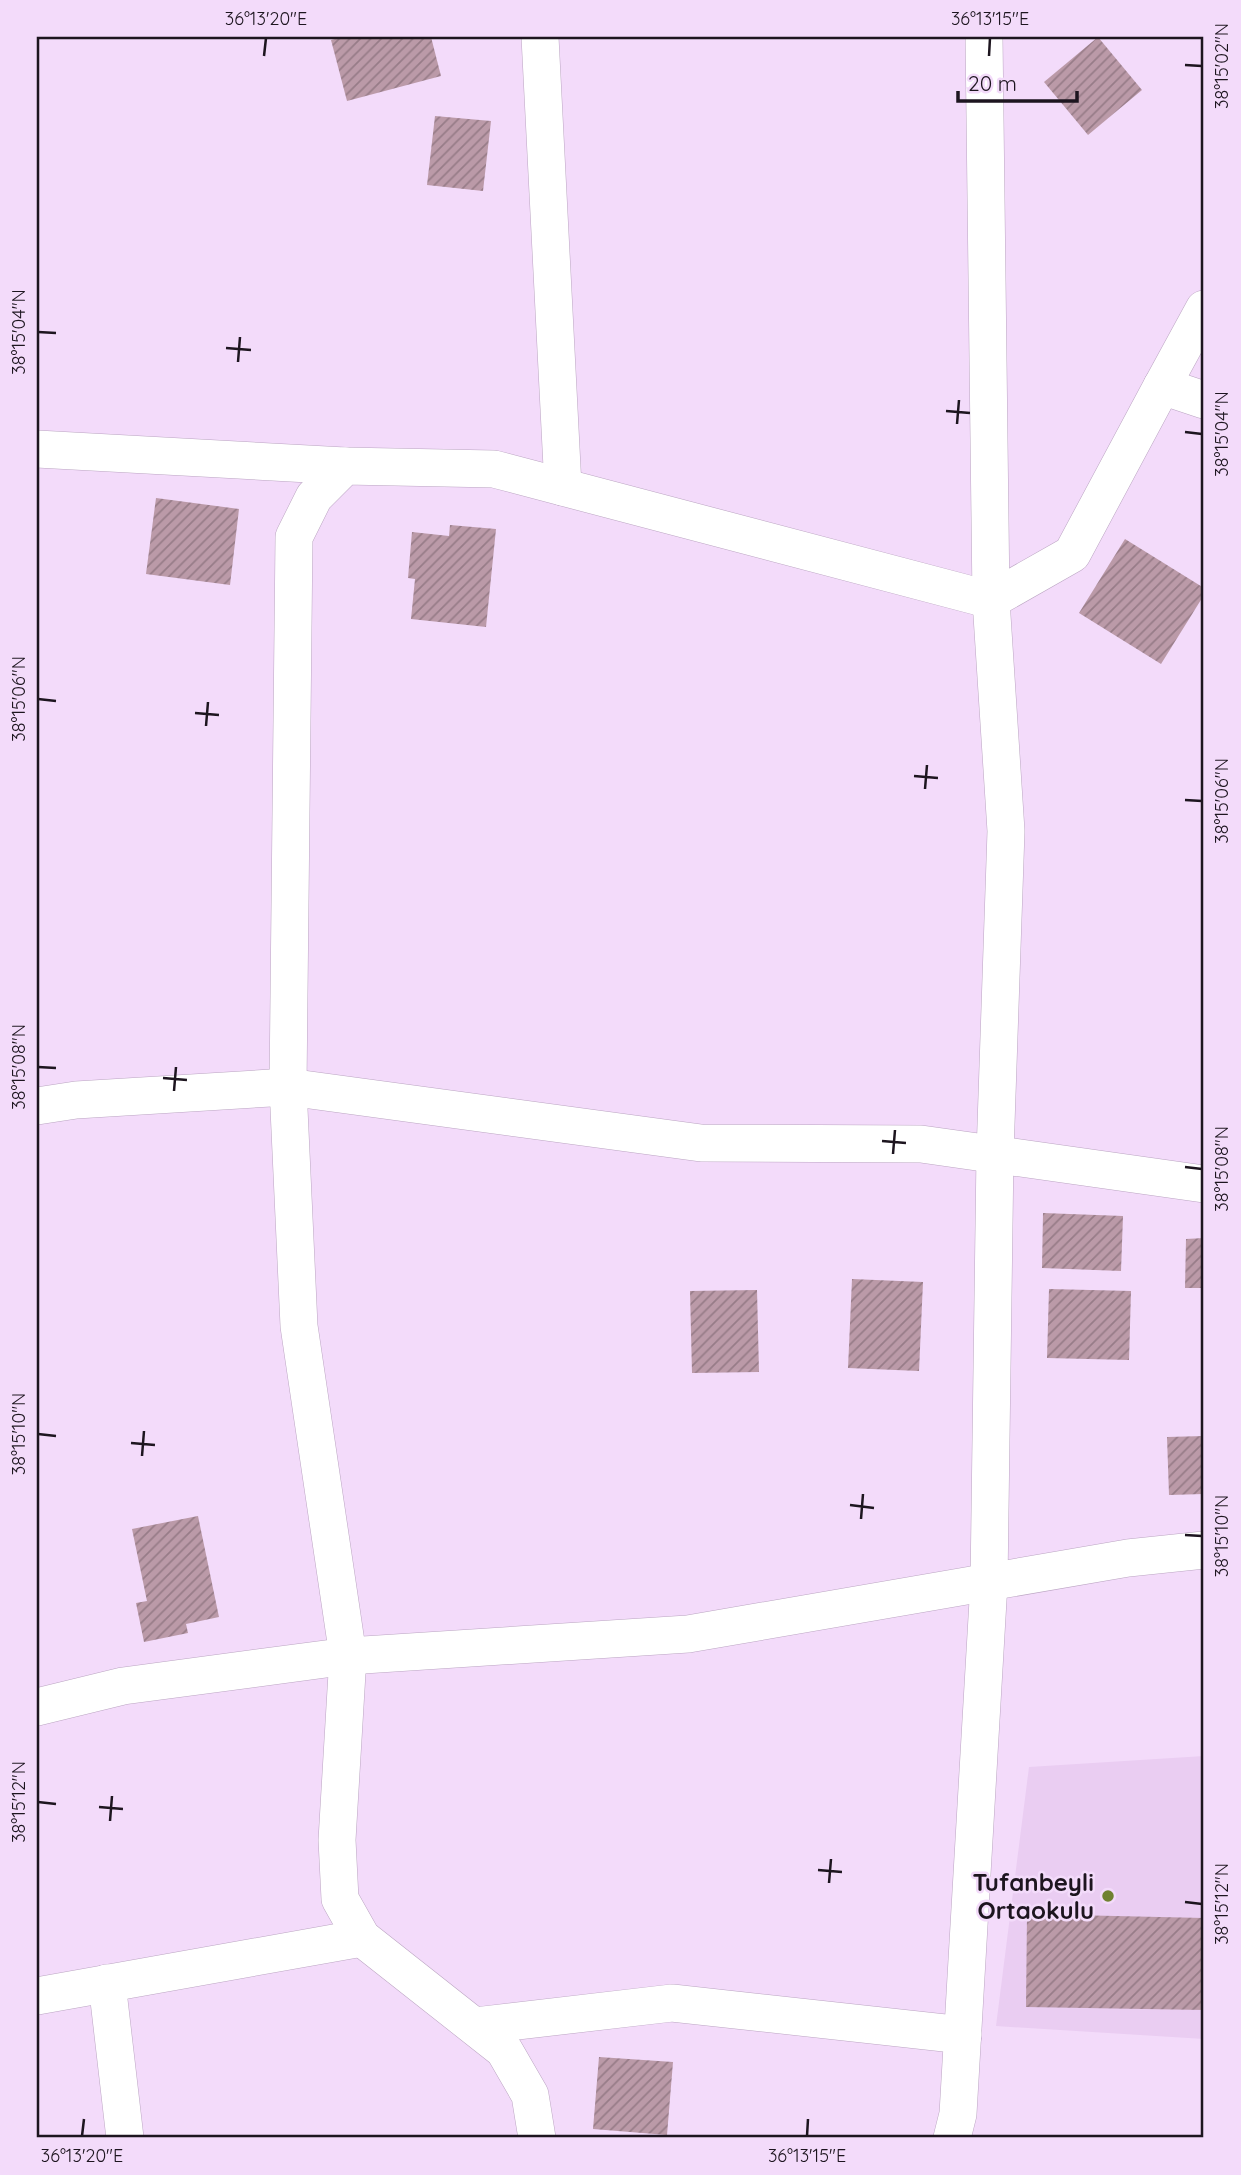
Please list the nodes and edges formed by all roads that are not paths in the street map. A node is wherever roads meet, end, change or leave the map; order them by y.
1 (540, 37) edge
2 (984, 37) edge
3 (1204, 309) edge
4 (1162, 386) junction
5 (1204, 400) edge
6 (37, 449) edge
7 (345, 466) junction
8 (563, 487) junction
9 (991, 600) junction
10 (288, 1087) junction
11 (37, 1106) edge
12 (995, 1154) junction
13 (1204, 1184) edge
14 (1204, 1550) edge
15 (989, 1583) junction
16 (348, 1656) junction
17 (37, 1707) edge
18 (362, 1938) junction
19 (107, 1983) junction
20 (37, 1996) edge
21 (475, 2026) junction
22 (962, 2035) junction
23 (125, 2138) edge
24 (537, 2138) edge
25 (952, 2138) edge

1 - 8 street
2 - 9 street
3 - 4 street
4 - 5 street
4 - 9 street
6 - 7 street
7 - 8 street
7 - 10 street
8 - 9 street
9 - 12 street
10 - 11 street
10 - 12 street
10 - 16 street
12 - 13 street
12 - 15 street
14 - 15 street
15 - 16 street
15 - 22 street
16 - 17 street
16 - 18 street
18 - 19 street
18 - 21 street
19 - 20 street
19 - 23 street
21 - 22 street
21 - 24 street
22 - 25 street

